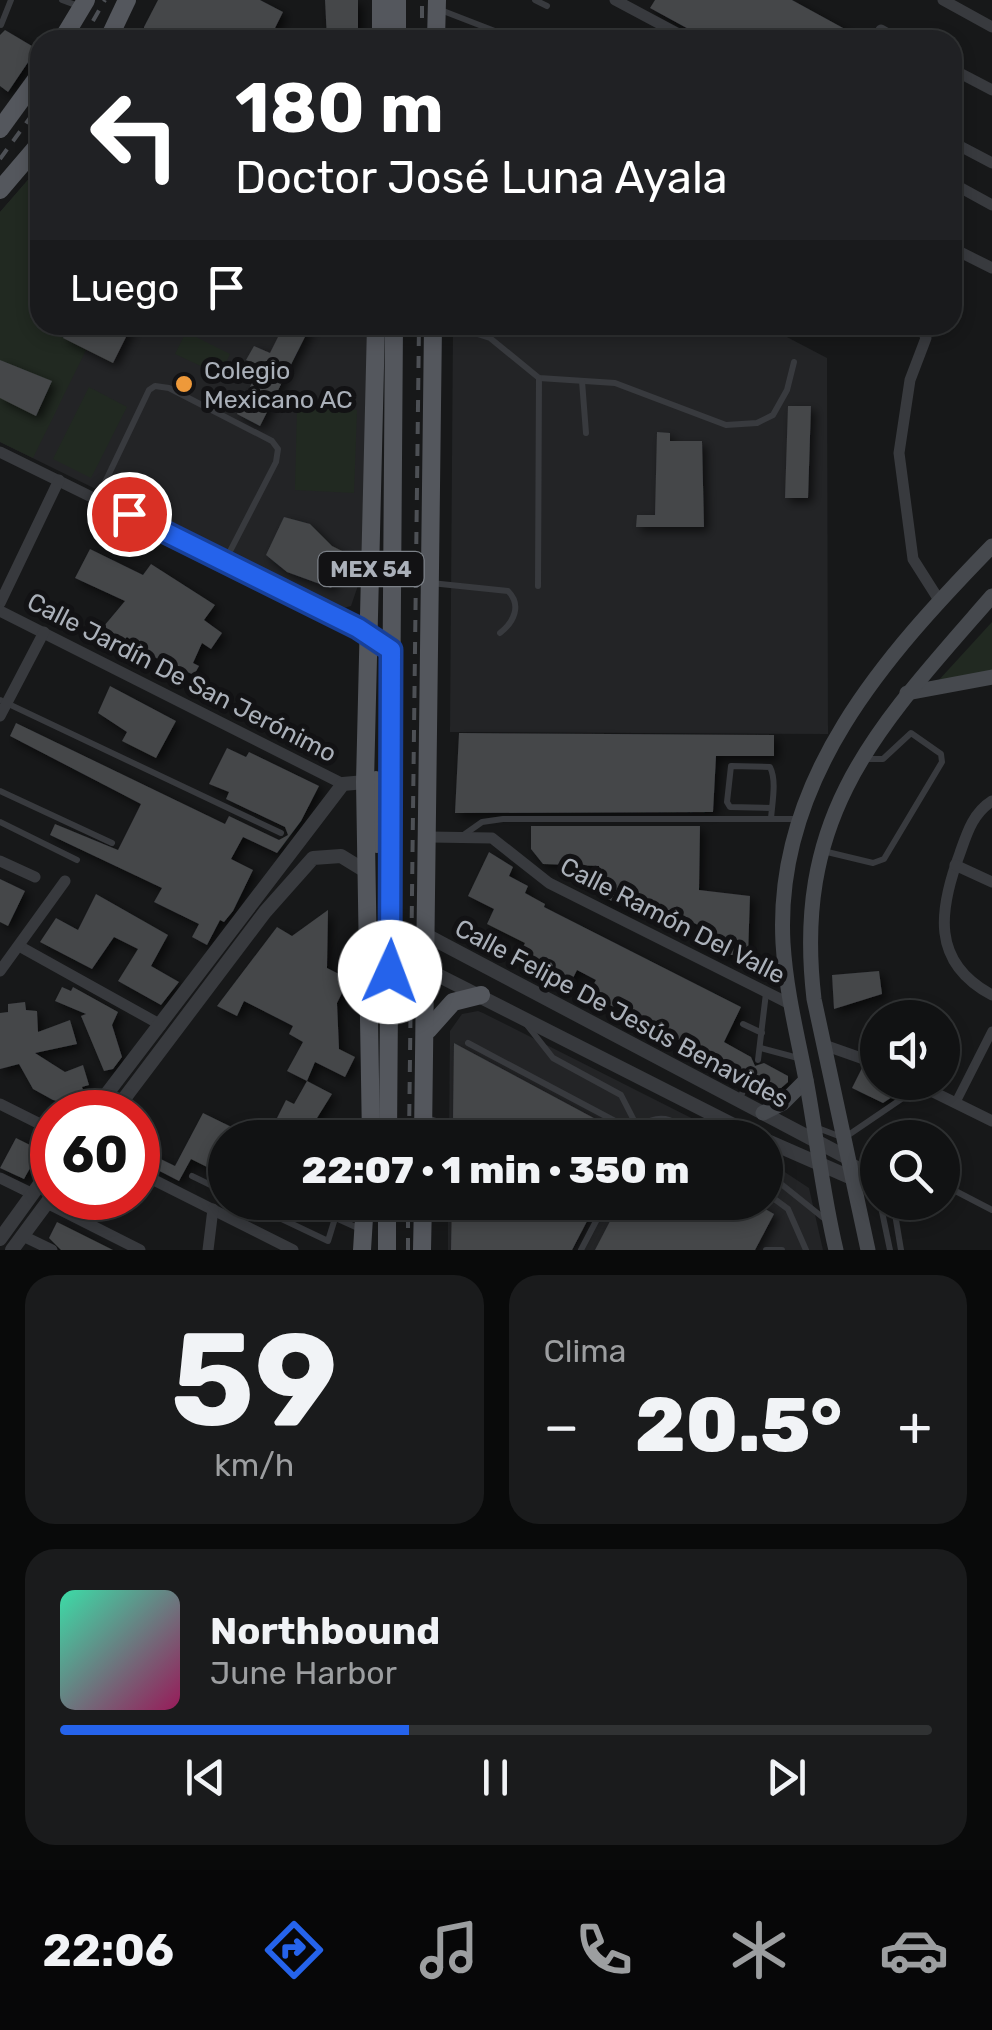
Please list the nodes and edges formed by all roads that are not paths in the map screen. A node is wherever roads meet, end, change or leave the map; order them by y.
1 (11, 0) edge
2 (62, 0) edge
3 (127, 0) edge
4 (381, 0) edge
5 (398, 0) edge
6 (535, 0) edge
7 (615, 0) edge
8 (943, 0) edge
9 (84, 4) edge
10 (437, 4) edge
11 (547, 6) dead end
12 (1, 25) edge
13 (992, 27) edge
14 (68, 30) edge
15 (113, 30) edge
16 (381, 30) edge
17 (397, 30) edge
18 (436, 30) edge
19 (496, 30) edge
20 (671, 30) edge
21 (962, 74) edge
22 (30, 88) edge
23 (992, 90) edge
24 (0, 129) edge
25 (962, 147) edge
26 (30, 155) edge
27 (992, 163) edge
28 (962, 188) edge
29 (0, 190) edge
30 (992, 205) edge
31 (962, 253) edge
32 (992, 268) edge
33 (376, 335) edge
34 (394, 335) edge
35 (433, 335) edge
36 (482, 335) edge
37 (925, 335) edge
38 (794, 362) dead end
39 (539, 378) junction
40 (582, 381) junction
41 (586, 433) dead end
42 (0, 452) edge
43 (60, 480) junction
44 (97, 498) junction
45 (992, 546) edge
46 (224, 562) junction
47 (430, 583) junction
48 (538, 586) dead end
49 (992, 596) edge
50 (939, 600) junction
51 (0, 607) edge
52 (44, 632) junction
53 (368, 634) junction
54 (500, 634) dead end
55 (391, 650) junction
56 (992, 678) edge
57 (907, 692) junction
58 (3, 701) edge
59 (0, 716) edge
60 (860, 757) junction
61 (366, 761) junction
62 (365, 782) junction
63 (343, 784) junction
64 (0, 790) edge
65 (992, 801) edge
66 (772, 808) junction
67 (772, 819) junction
68 (799, 819) junction
69 (0, 822) edge
70 (281, 833) dead end
71 (465, 834) junction
72 (430, 837) junction
73 (112, 843) dead end
74 (299, 847) junction
75 (822, 850) junction
76 (313, 858) junction
77 (0, 860) edge
78 (77, 860) dead end
79 (955, 865) junction
80 (367, 872) junction
81 (35, 876) dead end
82 (64, 881) dead end
83 (992, 882) edge
84 (259, 908) junction
85 (392, 931) junction
86 (426, 935) junction
87 (370, 936) junction
88 (20, 946) junction
89 (370, 959) junction
90 (391, 959) junction
91 (426, 968) junction
92 (0, 971) edge
93 (766, 994) junction
94 (481, 995) junction
95 (992, 995) edge
96 (191, 997) junction
97 (790, 1004) junction
98 (520, 1014) junction
99 (743, 1024) dead end
100 (161, 1025) junction
101 (428, 1030) junction
102 (992, 1031) edge
103 (762, 1033) junction
104 (468, 1043) dead end
105 (824, 1046) junction
106 (761, 1048) junction
107 (860, 1058) edge
108 (801, 1059) junction
109 (758, 1060) dead end
110 (806, 1080) junction
111 (747, 1084) dead end
112 (111, 1090) edge
113 (129, 1090) edge
114 (739, 1100) junction
115 (895, 1100) edge
116 (952, 1100) edge
117 (956, 1102) junction
118 (0, 1104) edge
119 (763, 1113) junction
120 (424, 1116) junction
121 (30, 1119) edge
122 (370, 1120) edge
123 (388, 1120) edge
124 (424, 1120) edge
125 (434, 1120) edge
126 (612, 1120) edge
127 (636, 1120) edge
128 (724, 1120) edge
129 (992, 1121) edge
130 (816, 1134) junction
131 (844, 1138) junction
132 (783, 1149) edge
133 (848, 1158) junction
134 (821, 1164) junction
135 (860, 1165) edge
136 (192, 1176) dead end
137 (0, 1178) edge
138 (852, 1178) junction
139 (860, 1181) edge
140 (160, 1183) edge
141 (208, 1184) edge
142 (783, 1186) edge
143 (30, 1193) edge
144 (960, 1193) edge
145 (30, 1198) edge
146 (783, 1205) edge
147 (208, 1207) edge
148 (992, 1210) edge
149 (35, 1220) edge
150 (87, 1220) edge
151 (212, 1220) edge
152 (234, 1220) edge
153 (281, 1220) edge
154 (338, 1220) edge
155 (339, 1220) edge
156 (387, 1220) edge
157 (422, 1220) edge
158 (596, 1220) edge
159 (884, 1220) edge
160 (896, 1220) edge
161 (830, 1224) junction
162 (23, 1236) junction
163 (0, 1239) edge
164 (362, 1240) edge
165 (12, 1250) edge
166 (52, 1250) edge
167 (140, 1250) edge
168 (208, 1250) edge
169 (294, 1250) edge
170 (387, 1250) edge
171 (422, 1250) edge
172 (580, 1250) edge
173 (766, 1250) edge
174 (782, 1250) edge
175 (806, 1250) edge
176 (836, 1250) edge
177 (868, 1250) edge
178 (890, 1250) edge
179 (901, 1250) edge

1 - 12 lane
2 - 9 lane
3 - 15 main road
4 - 16 main road
5 - 17 main road
6 - 11 lane
7 - 20 street
8 - 13 street
9 - 14 main road
10 - 18 main road
10 - 19 lane
21 - 23 street
22 - 24 main road
25 - 27 street
26 - 29 main road
28 - 30 street
31 - 32 street
33 - 53 main road, MEX 54
34 - 55 main road, MEX 54
35 - 47 main road, MEX 54
36 - 39 lane
37 - 50 street
38 - 40 lane
39 - 40 lane
39 - 48 lane
40 - 41 lane
42 - 43 street
43 - 44 street
43 - 51 street
44 - 46 street
44 - 46 lane
45 - 50 main road
46 - 53 street
47 - 54 lane
47 - 72 main road, MEX 54
49 - 57 main road
50 - 68 main road
51 - 52 street, Calle Jardín De San Jerónimo
52 - 58 street
52 - 63 street, Calle Jardín De San Jerónimo
53 - 55 street
53 - 61 main road, MEX 54
55 - 85 main road, MEX 54
56 - 57 main road
57 - 60 main road
58 - 59 street
58 - 70 lane
60 - 75 main road
60 - 75 lane
61 - 62 main road, MEX 54
61 - 85 main road
62 - 63 street
62 - 80 main road, MEX 54
63 - 74 street
64 - 73 lane
65 - 79 street
66 - 66 lane
66 - 67 lane
67 - 68 lane
67 - 71 lane
68 - 97 main road
69 - 78 lane
71 - 72 street, Calle Ramón Del Valle
71 - 93 street, Calle Ramón Del Valle
72 - 86 main road, MEX 54
74 - 76 street
74 - 84 street
75 - 105 main road
76 - 80 street
76 - 84 street
77 - 81 street
79 - 83 street
79 - 95 street
80 - 87 main road, MEX 54
82 - 88 street
84 - 96 street
85 - 86 street, Calle Felipe De Jesús Benavides
85 - 87 street, Calle Felipe De Jesús Benavides
85 - 90 main road, MEX 54
85 - 91 main road
86 - 91 main road, MEX 54
86 - 114 street, Calle Felipe De Jesús Benavides
87 - 89 main road, MEX 54
88 - 92 street
88 - 100 street
89 - 90 street, Calle Felipe De Jesús Benavides
89 - 122 main road, MEX 54
90 - 91 street, Calle Felipe De Jesús Benavides
90 - 123 main road, MEX 54
91 - 94 street, Calle Felipe De Jesús Benavides
91 - 101 main road, MEX 54
93 - 97 street, Calle Ramón Del Valle
93 - 103 lane
94 - 98 street, Calle Felipe De Jesús Benavides
94 - 101 main road
96 - 100 street
96 - 113 street
97 - 108 main road
98 - 127 lane
98 - 128 street, Calle Felipe De Jesús Benavides
99 - 103 lane
100 - 112 street
101 - 120 main road, MEX 54
102 - 117 street
103 - 106 lane
104 - 126 lane
105 - 107 street
105 - 131 main road
106 - 108 lane
106 - 109 lane
108 - 110 main road
110 - 119 main road
110 - 130 main road
111 - 114 lane
114 - 119 street, Calle Felipe De Jesús Benavides
115 - 131 lane
116 - 117 street
117 - 129 street
118 - 121 street
119 - 130 street, Calle Felipe De Jesús Benavides
120 - 124 main road, MEX 54
120 - 125 lane
130 - 131 lane
130 - 133 street, Calle Felipe De Jesús Benavides
130 - 134 main road
131 - 133 main road
132 - 134 street, Calle Felipe De Jesús Benavides
133 - 135 lane
133 - 138 main road
134 - 138 street, Calle Felipe De Jesús Benavides
134 - 161 main road
136 - 141 lane
137 - 143 street
138 - 139 lane
138 - 177 main road
140 - 147 street
142 - 161 lane
144 - 148 lane
145 - 163 street
146 - 175 lane
149 - 162 street
150 - 167 street
151 - 168 street
152 - 169 street
153 - 154 lane
155 - 164 lane
156 - 170 main road
157 - 171 main road
158 - 172 lane
159 - 178 lane
160 - 179 lane
161 - 176 main road
162 - 165 street
162 - 166 street
173 - 174 lane

